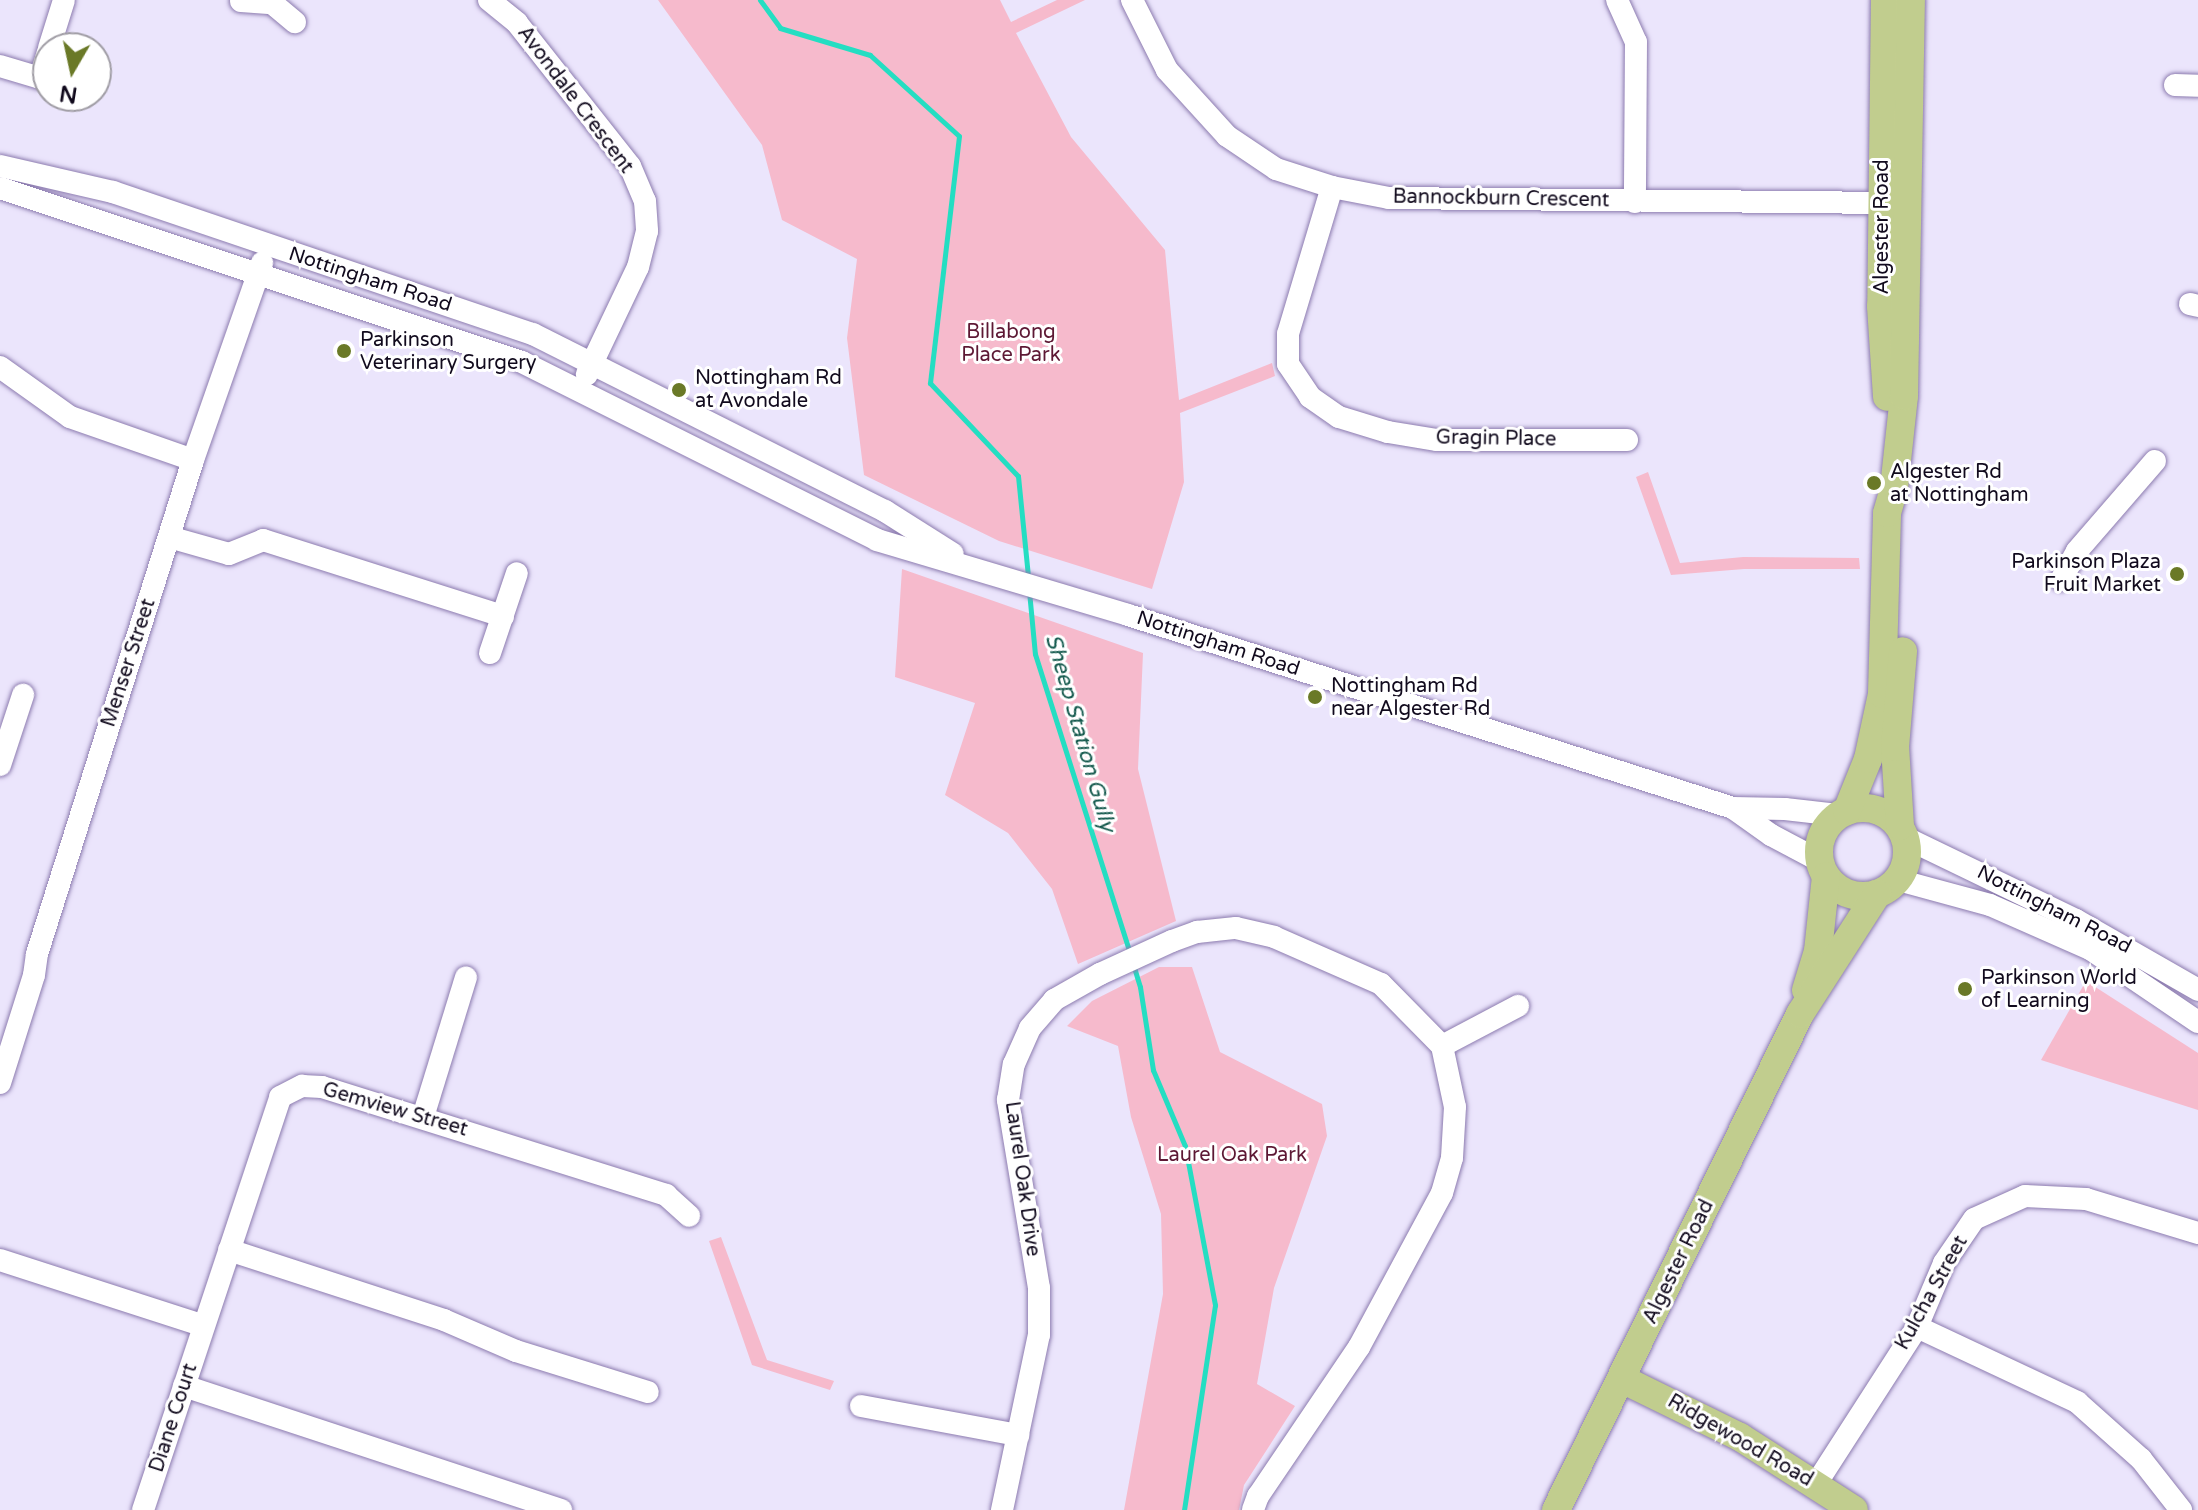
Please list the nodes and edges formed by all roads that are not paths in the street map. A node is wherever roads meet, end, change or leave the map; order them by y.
1 (64, 0) edge
2 (489, 0) edge
3 (1132, 0) edge
4 (1617, 0) edge
5 (1885, 0) edge
6 (1911, 0) edge
7 (241, 1) edge
8 (273, 2) edge
9 (295, 22) dead end
10 (54, 32) edge
11 (0, 66) edge
12 (32, 75) edge
13 (2175, 85) dead end
14 (2198, 86) edge
15 (0, 166) edge
16 (1332, 187) junction
17 (0, 188) edge
18 (1635, 202) junction
19 (1895, 203) junction
20 (268, 246) junction
21 (258, 274) junction
22 (593, 362) junction
23 (0, 367) edge
24 (580, 389) junction
25 (1627, 440) dead end
26 (193, 460) junction
27 (2155, 461) dead end
28 (1894, 488) junction
29 (169, 537) junction
30 (978, 569) junction
31 (517, 573) dead end
32 (2061, 580) dead end
33 (503, 616) junction
34 (490, 653) dead end
35 (23, 695) dead end
36 (4, 739) edge
37 (0, 765) edge
38 (1733, 808) junction
39 (1842, 813) junction
40 (1903, 832) junction
41 (1823, 869) junction
42 (1888, 887) junction
43 (466, 977) dead end
44 (2198, 990) edge
45 (1518, 1006) dead end
46 (1800, 1014) junction
47 (2198, 1022) edge
48 (1442, 1046) junction
49 (0, 1083) edge
50 (423, 1117) junction
51 (689, 1216) dead end
52 (2198, 1233) edge
53 (229, 1250) junction
54 (0, 1260) edge
55 (204, 1326) junction
56 (1917, 1327) junction
57 (1622, 1379) junction
58 (184, 1386) junction
59 (648, 1392) dead end
60 (861, 1406) dead end
61 (1018, 1435) junction
62 (1816, 1484) junction
63 (143, 1510) edge
64 (561, 1510) edge
65 (1002, 1510) edge
66 (1253, 1510) edge
67 (1556, 1510) edge
68 (1854, 1510) edge
69 (2181, 1510) edge

1 - 10 street
2 - 22 street, Avondale Crescent
3 - 16 street, Bannockburn Crescent
4 - 18 street
5 - 19 main road, Algester Road
6 - 19 main road, Algester Road
7 - 8 street
8 - 9 street
11 - 12 street
13 - 14 street
15 - 20 street, Nottingham Road
16 - 18 street, Bannockburn Crescent
16 - 25 street, Gragin Place
17 - 21 street, Nottingham Road
18 - 19 street, Bannockburn Crescent
19 - 28 main road, Algester Road
20 - 21 street, Menser Street
20 - 22 street, Nottingham Road
21 - 24 street, Nottingham Road
21 - 26 street, Menser Street
22 - 24 street, Avondale Crescent
22 - 30 street, Nottingham Road
23 - 26 street
24 - 30 street, Nottingham Road
26 - 29 street, Menser Street
27 - 32 street
28 - 39 main road, Algester Road
28 - 40 main road, Algester Road
29 - 33 street
29 - 49 street, Menser Street
30 - 38 street, Nottingham Road
31 - 33 street
33 - 34 street
35 - 36 street
36 - 37 street
38 - 39 street, Nottingham Road
38 - 41 street, Nottingham Road
39 - 40 main road
39 - 41 main road
40 - 42 main road
40 - 44 street, Nottingham Road
41 - 42 main road
41 - 46 main road, Algester Road
42 - 46 main road, Algester Road
42 - 47 street, Nottingham Road
43 - 50 street
45 - 48 street
46 - 57 main road, Algester Road
48 - 61 street, Laurel Oak Drive
48 - 66 street
50 - 51 street, Gemview Street
50 - 53 street, Gemview Street
52 - 56 street, Kulcha Street
53 - 55 street, Gemview Street
53 - 59 street
54 - 55 street
55 - 58 street, Diane Court
56 - 62 street, Kulcha Street
56 - 69 street
57 - 62 main road, Ridgewood Road
57 - 67 main road, Algester Road
58 - 63 street, Diane Court
58 - 64 street
60 - 61 street
61 - 65 street, Laurel Oak Drive
62 - 68 main road, Ridgewood Road

